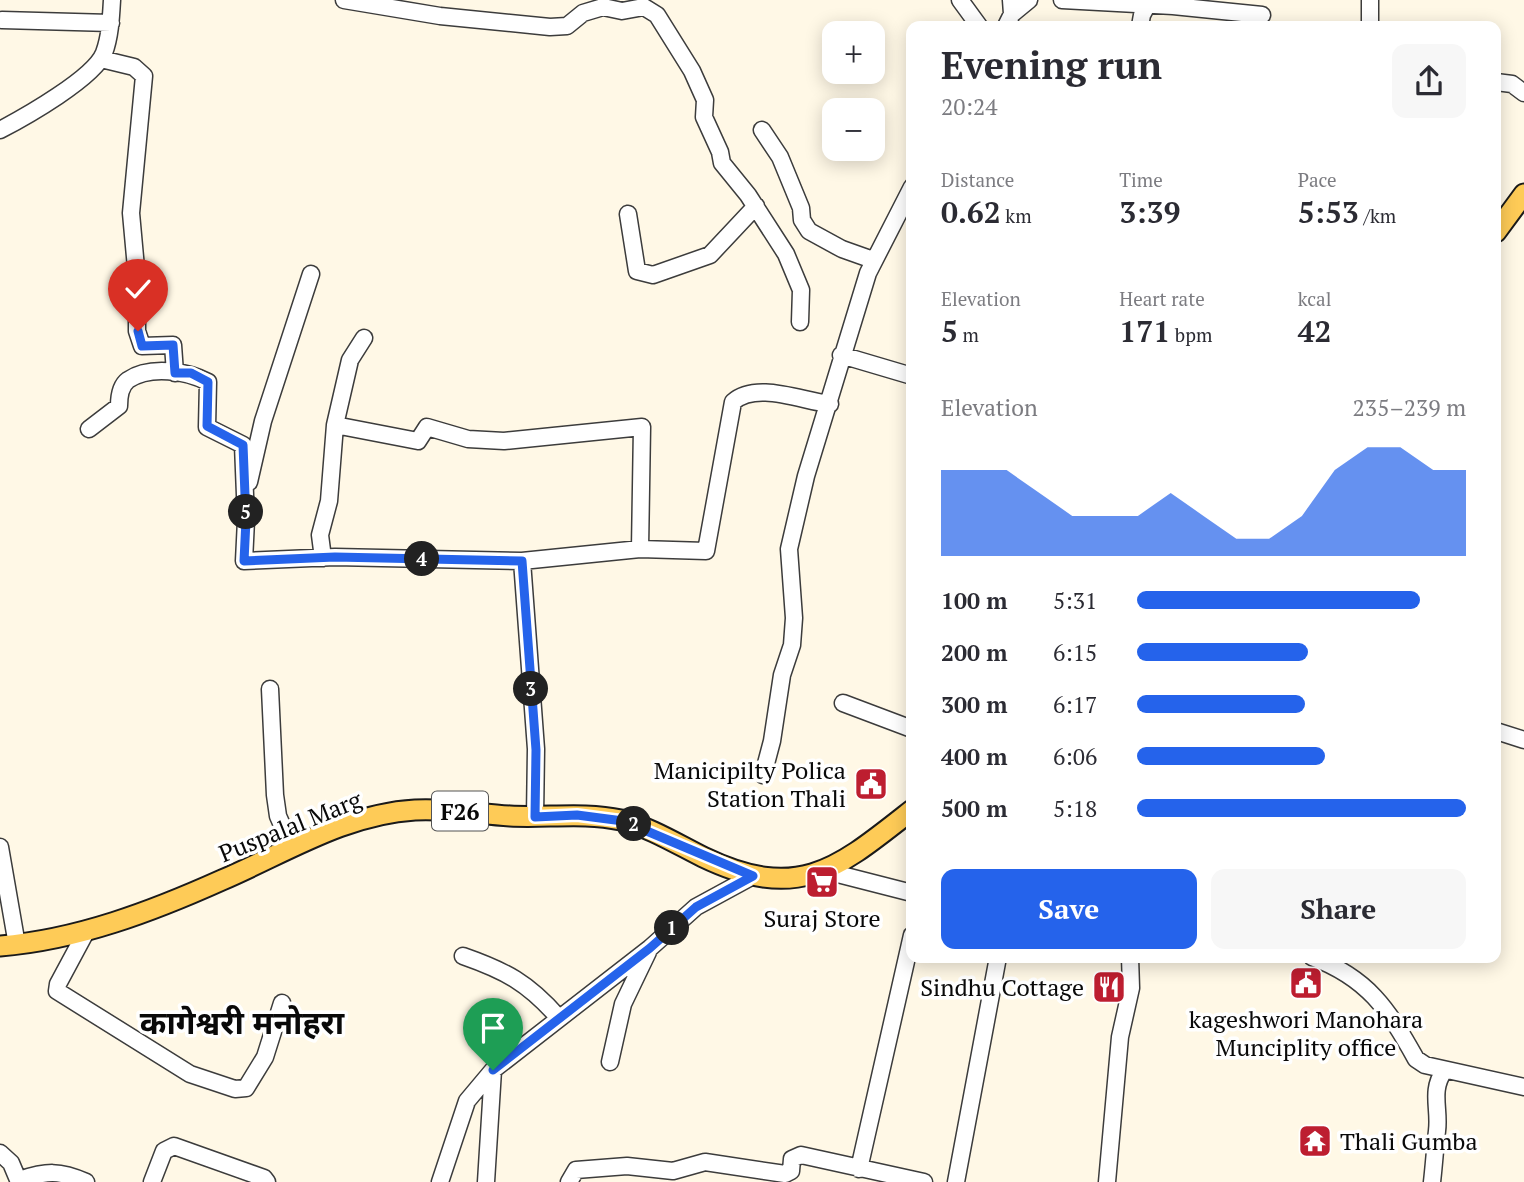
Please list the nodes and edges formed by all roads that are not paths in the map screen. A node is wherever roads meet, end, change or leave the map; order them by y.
1 (111, 0) edge
2 (344, 0) edge
3 (960, 0) edge
4 (1029, 0) edge
5 (1062, 0) edge
6 (1370, 0) edge
7 (1148, 3) edge
8 (1009, 13) edge
9 (1262, 14) edge
10 (2, 20) dead end
11 (975, 21) edge
12 (1142, 21) edge
13 (1370, 21) edge
14 (111, 23) junction
15 (101, 60) junction
16 (1501, 83) edge
17 (1524, 93) edge
18 (0, 130) edge
19 (762, 130) dead end
20 (1524, 194) edge
21 (906, 198) edge
22 (756, 206) junction
23 (628, 214) dead end
24 (1501, 225) edge
25 (873, 260) junction
26 (311, 274) dead end
27 (800, 322) dead end
28 (363, 338) dead end
29 (841, 355) junction
30 (175, 373) junction
31 (906, 374) edge
32 (830, 404) junction
33 (335, 425) junction
34 (89, 429) dead end
35 (245, 502) junction
36 (640, 549) junction
37 (323, 558) junction
38 (522, 561) junction
39 (270, 689) dead end
40 (843, 703) dead end
41 (906, 727) edge
42 (1501, 733) edge
43 (1524, 740) edge
44 (763, 775) dead end
45 (906, 815) edge
46 (535, 817) junction
47 (0, 847) edge
48 (292, 848) junction
49 (826, 871) junction
50 (753, 876) junction
51 (906, 891) edge
52 (86, 930) junction
53 (8, 945) edge
54 (650, 948) junction
55 (463, 956) dead end
56 (907, 963) edge
57 (997, 963) edge
58 (1130, 963) edge
59 (1326, 963) edge
60 (282, 1003) dead end
61 (558, 1017) junction
62 (610, 1062) dead end
63 (493, 1070) junction
64 (1444, 1071) junction
65 (1524, 1087) edge
66 (0, 1153) edge
67 (868, 1175) edge
68 (19, 1181) edge
69 (86, 1182) edge
70 (152, 1182) edge
71 (267, 1182) edge
72 (440, 1182) edge
73 (486, 1182) edge
74 (569, 1182) edge
75 (925, 1182) edge
76 (956, 1182) edge
77 (1107, 1182) edge
78 (1432, 1182) edge

1 - 14 street
2 - 22 street
3 - 11 street
4 - 8 street
5 - 7 street
6 - 13 street
7 - 9 street
7 - 12 street
10 - 14 street
14 - 15 street
15 - 18 street
15 - 30 street
16 - 17 street
19 - 25 street
20 - 24 main road
21 - 25 street
22 - 23 street
22 - 27 street
25 - 29 street
26 - 35 street
28 - 33 street
29 - 31 street
29 - 32 street
30 - 34 street
30 - 35 street
32 - 36 street
32 - 44 street
33 - 36 street
33 - 37 street
35 - 37 street
36 - 38 street
37 - 38 street
38 - 46 street
39 - 48 street
40 - 41 street
42 - 43 street
45 - 49 main road, Puspalal Marg / F26
46 - 48 main road, Puspalal Marg / F26
46 - 50 main road, Puspalal Marg / F26
47 - 53 street
48 - 52 main road, Puspalal Marg / F26
49 - 50 main road, Puspalal Marg / F26
49 - 51 street
50 - 54 street
52 - 53 main road, Puspalal Marg / F26
52 - 60 street
54 - 61 street
54 - 62 street
55 - 61 street
56 - 67 street
57 - 76 street
58 - 77 street
59 - 64 street
61 - 63 street
63 - 72 street
63 - 73 street
64 - 65 street
64 - 78 street
66 - 68 street
67 - 74 street
67 - 75 street
68 - 69 street
70 - 71 street

